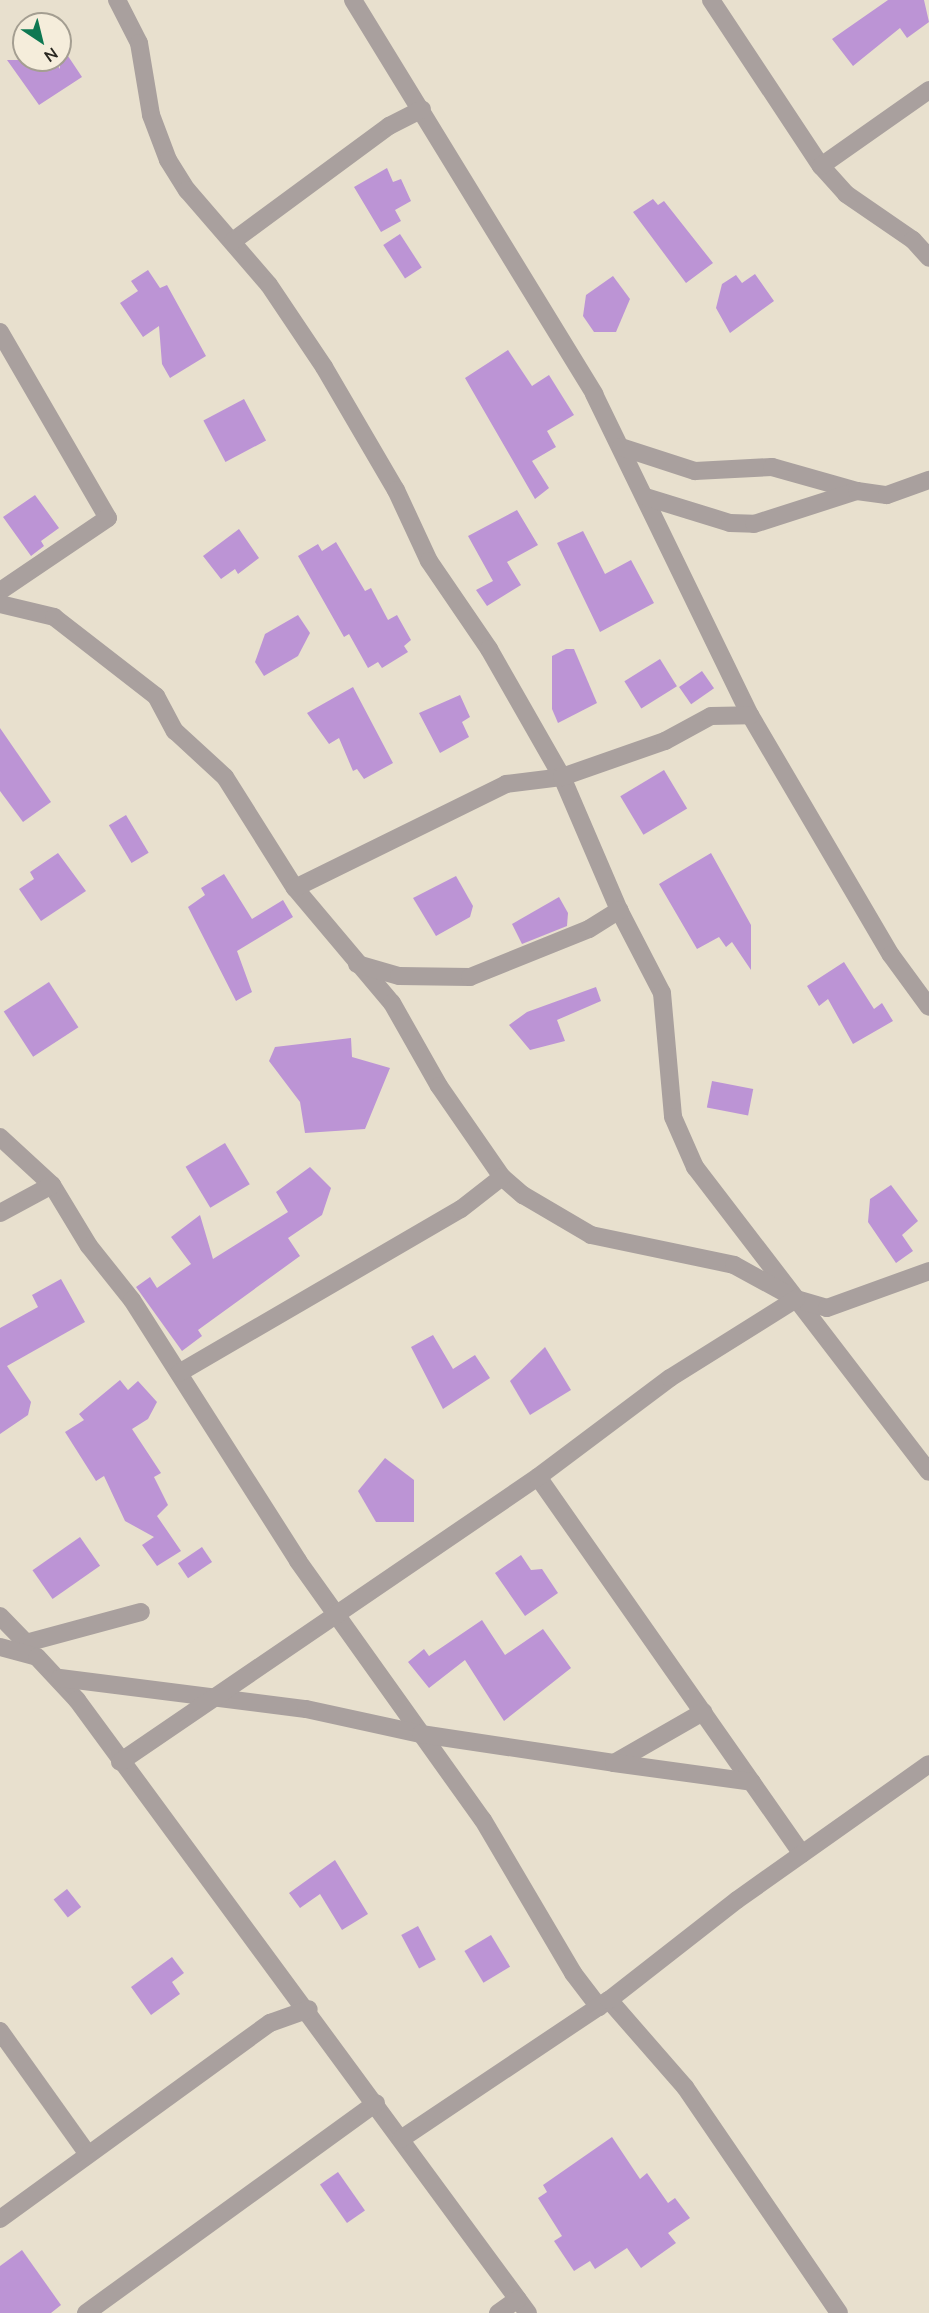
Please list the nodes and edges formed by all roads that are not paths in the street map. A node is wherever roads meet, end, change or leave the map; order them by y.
1 (117, 0) edge
2 (353, 0) edge
3 (711, 0) edge
4 (929, 90) edge
5 (422, 109) junction
6 (821, 166) junction
7 (233, 241) junction
8 (929, 258) edge
9 (0, 332) edge
10 (621, 447) junction
11 (929, 480) edge
12 (857, 491) junction
13 (646, 497) junction
14 (0, 591) edge
15 (0, 604) edge
16 (750, 715) junction
17 (562, 777) junction
18 (295, 888) junction
19 (618, 910) junction
20 (357, 964) junction
21 (929, 1007) edge
22 (0, 1137) edge
23 (502, 1177) junction
24 (52, 1185) junction
25 (0, 1213) edge
26 (929, 1271) edge
27 (796, 1299) junction
28 (179, 1373) junction
29 (929, 1472) edge
30 (538, 1477) junction
31 (336, 1611) junction
32 (141, 1612) dead end
33 (0, 1616) edge
34 (0, 1647) edge
35 (60, 1678) junction
36 (213, 1697) junction
37 (703, 1712) junction
38 (422, 1734) junction
39 (120, 1762) junction
40 (614, 1763) junction
41 (929, 1764) edge
42 (752, 1782) junction
43 (802, 1854) junction
44 (604, 2004) junction
45 (309, 2009) junction
46 (0, 2031) edge
47 (376, 2103) junction
48 (401, 2139) junction
49 (87, 2153) junction
50 (0, 2219) edge
51 (523, 2306) edge
52 (86, 2313) edge
53 (498, 2313) edge
54 (839, 2313) edge

1 - 7 street
2 - 5 street
3 - 6 street
4 - 6 street
5 - 7 street
5 - 10 street
6 - 8 street
7 - 17 street
9 - 14 street
10 - 12 street
10 - 13 street
11 - 12 street
12 - 13 street
13 - 16 street
15 - 18 street
16 - 17 street
16 - 21 street
17 - 18 street
17 - 19 street
18 - 20 street
19 - 20 street
19 - 27 street
20 - 23 street
22 - 24 street
23 - 27 street
23 - 28 street
24 - 25 street
24 - 28 street
26 - 27 street
27 - 29 street
27 - 30 street
28 - 31 street
30 - 31 street
30 - 37 street
31 - 36 street
31 - 38 street
32 - 33 street
34 - 35 street
35 - 36 street
35 - 39 street
36 - 38 street
36 - 39 street
37 - 40 street
37 - 42 street
38 - 40 street
38 - 44 street
39 - 45 street
40 - 42 street
41 - 43 street
42 - 43 street
43 - 44 street
44 - 48 street
44 - 54 street
45 - 47 street
45 - 49 street
46 - 49 street
47 - 48 street
47 - 52 street
48 - 51 street
49 - 50 street
51 - 53 street

